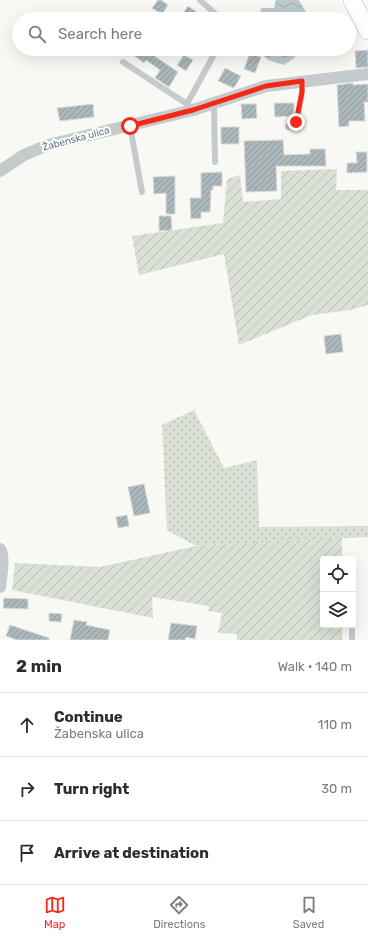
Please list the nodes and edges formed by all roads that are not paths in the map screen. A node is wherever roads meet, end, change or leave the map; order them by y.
1 (200, 0) edge
2 (352, 0) edge
3 (213, 12) edge
4 (368, 31) edge
5 (214, 56) edge
6 (123, 62) dead end
7 (368, 74) edge
8 (302, 81) junction
9 (214, 104) junction
10 (190, 107) junction
11 (130, 126) junction
12 (288, 127) dead end
13 (215, 162) dead end
14 (0, 171) edge
15 (142, 192) dead end
16 (0, 549) edge
17 (0, 587) edge
18 (352, 628) edge
19 (352, 640) edge

1 - 3 lane
2 - 4 street
5 - 10 lane
6 - 10 lane
7 - 8 street, Žabenska ulica
8 - 9 street, Žabenska ulica
8 - 12 lane
9 - 10 street, Žabenska ulica
9 - 13 lane
10 - 11 street, Žabenska ulica
11 - 14 street, Žabenska ulica
11 - 15 lane
16 - 17 street
18 - 19 lane

